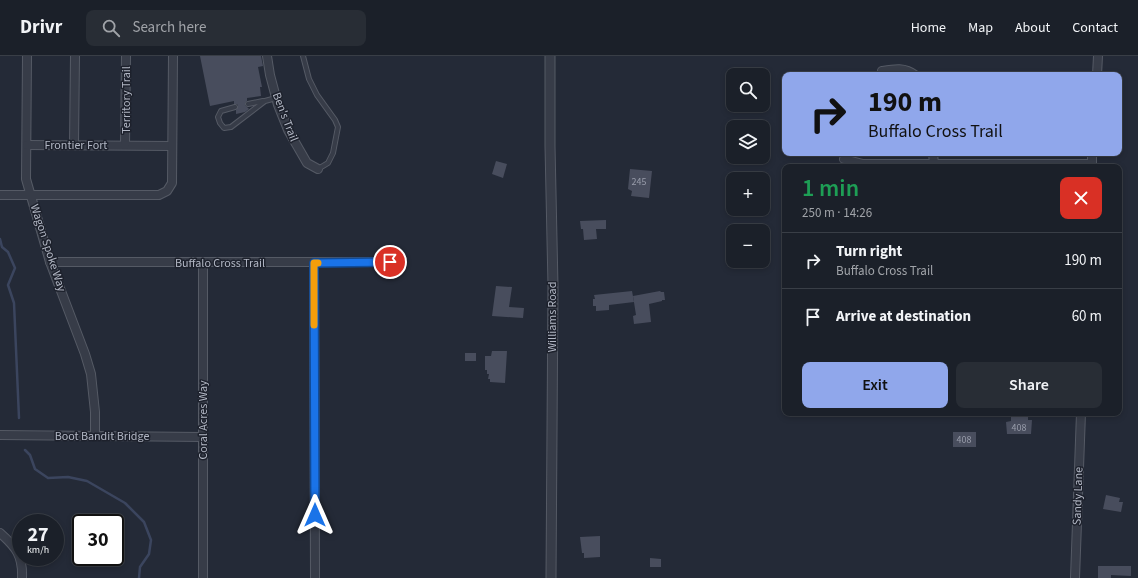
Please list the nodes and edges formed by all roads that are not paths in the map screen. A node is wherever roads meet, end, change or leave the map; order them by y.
1 (28, 56) edge
2 (75, 56) edge
3 (126, 56) edge
4 (173, 56) edge
5 (267, 56) edge
6 (303, 56) edge
7 (550, 56) edge
8 (1098, 56) edge
9 (882, 70) dead end
10 (910, 72) edge
11 (1097, 72) edge
12 (276, 98) junction
13 (265, 101) junction
14 (248, 104) dead end
15 (235, 107) dead end
16 (27, 145) junction
17 (74, 145) junction
18 (125, 145) junction
19 (172, 146) junction
20 (933, 156) edge
21 (844, 159) dead end
22 (934, 164) joint
23 (318, 169) joint
24 (0, 195) edge
25 (31, 195) junction
26 (50, 262) junction
27 (390, 262) dead end
28 (203, 263) junction
29 (314, 263) junction
30 (1081, 416) edge
31 (0, 435) edge
32 (95, 436) junction
33 (203, 437) junction
34 (0, 533) edge
35 (22, 578) edge
36 (203, 578) edge
37 (315, 578) edge
38 (551, 578) edge
39 (1075, 578) edge

1 - 16 street, Wagon Spoke Way
2 - 17 street
3 - 18 street, Territory Trail
4 - 19 street
5 - 12 street, Ben's Trail
6 - 23 lane
7 - 38 street, Williams Road
8 - 11 street
9 - 10 street
12 - 13 lane
12 - 23 street, Ben's Trail
13 - 14 lane
13 - 15 lane
16 - 17 street, Frontier Fort
16 - 25 street, Wagon Spoke Way
17 - 18 street, Frontier Fort
18 - 19 street, Frontier Fort
19 - 25 street
20 - 22 street
21 - 22 street
24 - 25 street
25 - 26 street, Wagon Spoke Way
26 - 28 street, Buffalo Cross Trail
26 - 32 street, Wagon Spoke Way
27 - 29 street, Buffalo Cross Trail
28 - 29 street, Buffalo Cross Trail
28 - 33 street, Coral Acres Way
29 - 37 street
30 - 39 street, Sandy Lane
31 - 32 street, Boot Bandit Bridge
32 - 33 street, Boot Bandit Bridge
33 - 36 street, Coral Acres Way
34 - 35 street

